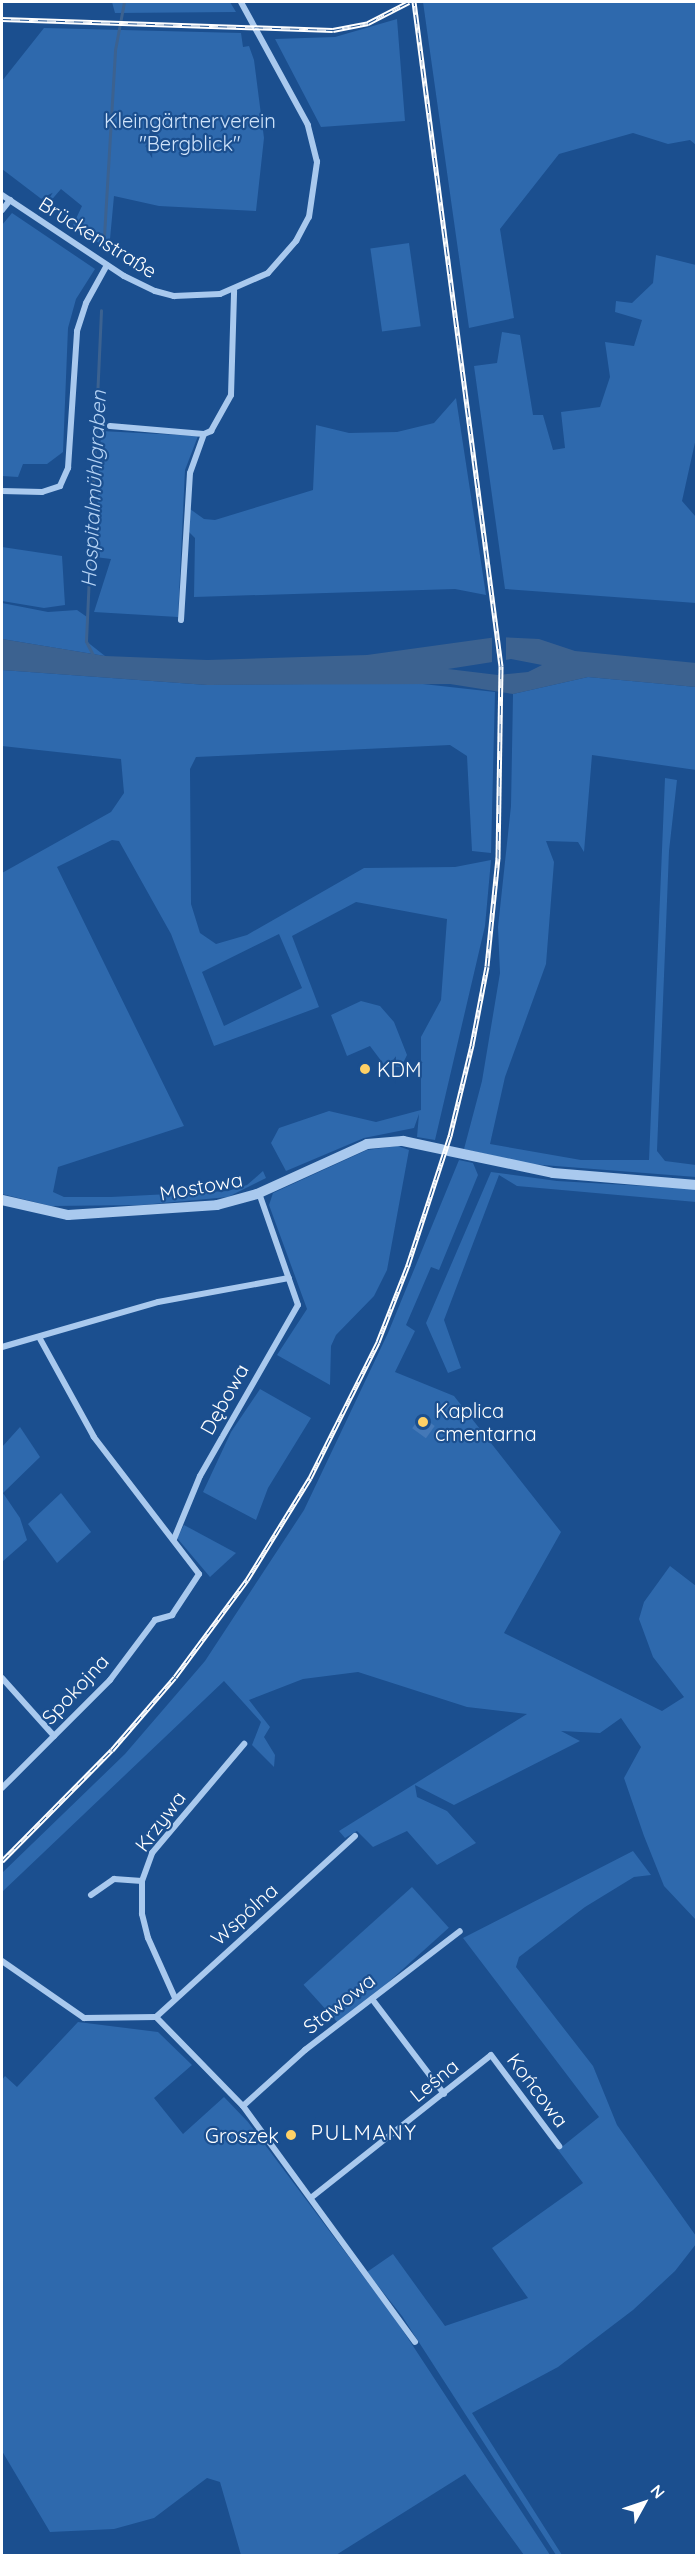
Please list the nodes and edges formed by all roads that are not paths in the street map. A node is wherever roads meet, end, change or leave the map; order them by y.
1 (241, 2) edge
2 (2, 195) edge
3 (10, 200) junction
4 (2, 210) edge
5 (107, 265) junction
6 (234, 291) junction
7 (110, 426) dead end
8 (204, 434) junction
9 (2, 491) edge
10 (181, 620) dead end
11 (696, 1185) edge
12 (259, 1193) junction
13 (2, 1200) edge
14 (289, 1278) junction
15 (39, 1337) junction
16 (2, 1347) edge
17 (174, 1539) junction
18 (2, 1678) edge
19 (54, 1736) junction
20 (244, 1744) dead end
21 (2, 1788) edge
22 (356, 1836) dead end
23 (142, 1881) junction
24 (91, 1894) dead end
25 (460, 1931) dead end
26 (2, 1961) edge
27 (175, 1998) junction
28 (372, 1999) junction
29 (156, 2018) junction
30 (491, 2055) joint
31 (444, 2094) junction
32 (243, 2106) junction
33 (559, 2146) dead end
34 (312, 2196) junction
35 (415, 2342) dead end

1 - 6 street, Brückenstraße
2 - 3 street, Brückenstraße
3 - 4 street
3 - 5 street, Brückenstraße
5 - 6 street, Brückenstraße
5 - 9 street
6 - 8 street
7 - 8 street
8 - 10 street
11 - 12 street, Mostowa
12 - 13 street, Mostowa
12 - 14 street, Dębowa
14 - 15 street
14 - 17 street, Dębowa
15 - 16 street
15 - 17 street
17 - 19 street, Spokojna
18 - 19 street
19 - 21 street, Spokojna
20 - 23 street, Krzywa
22 - 27 street, Wspólna
23 - 24 street
23 - 27 street, Krzywa
25 - 28 street, Stawowa
26 - 29 street
27 - 29 street, Wspólna
28 - 31 street
28 - 32 street, Stawowa
29 - 32 street
30 - 31 street, Leśna
30 - 33 street, Końcowa
31 - 34 street, Leśna
32 - 34 street
34 - 35 street

